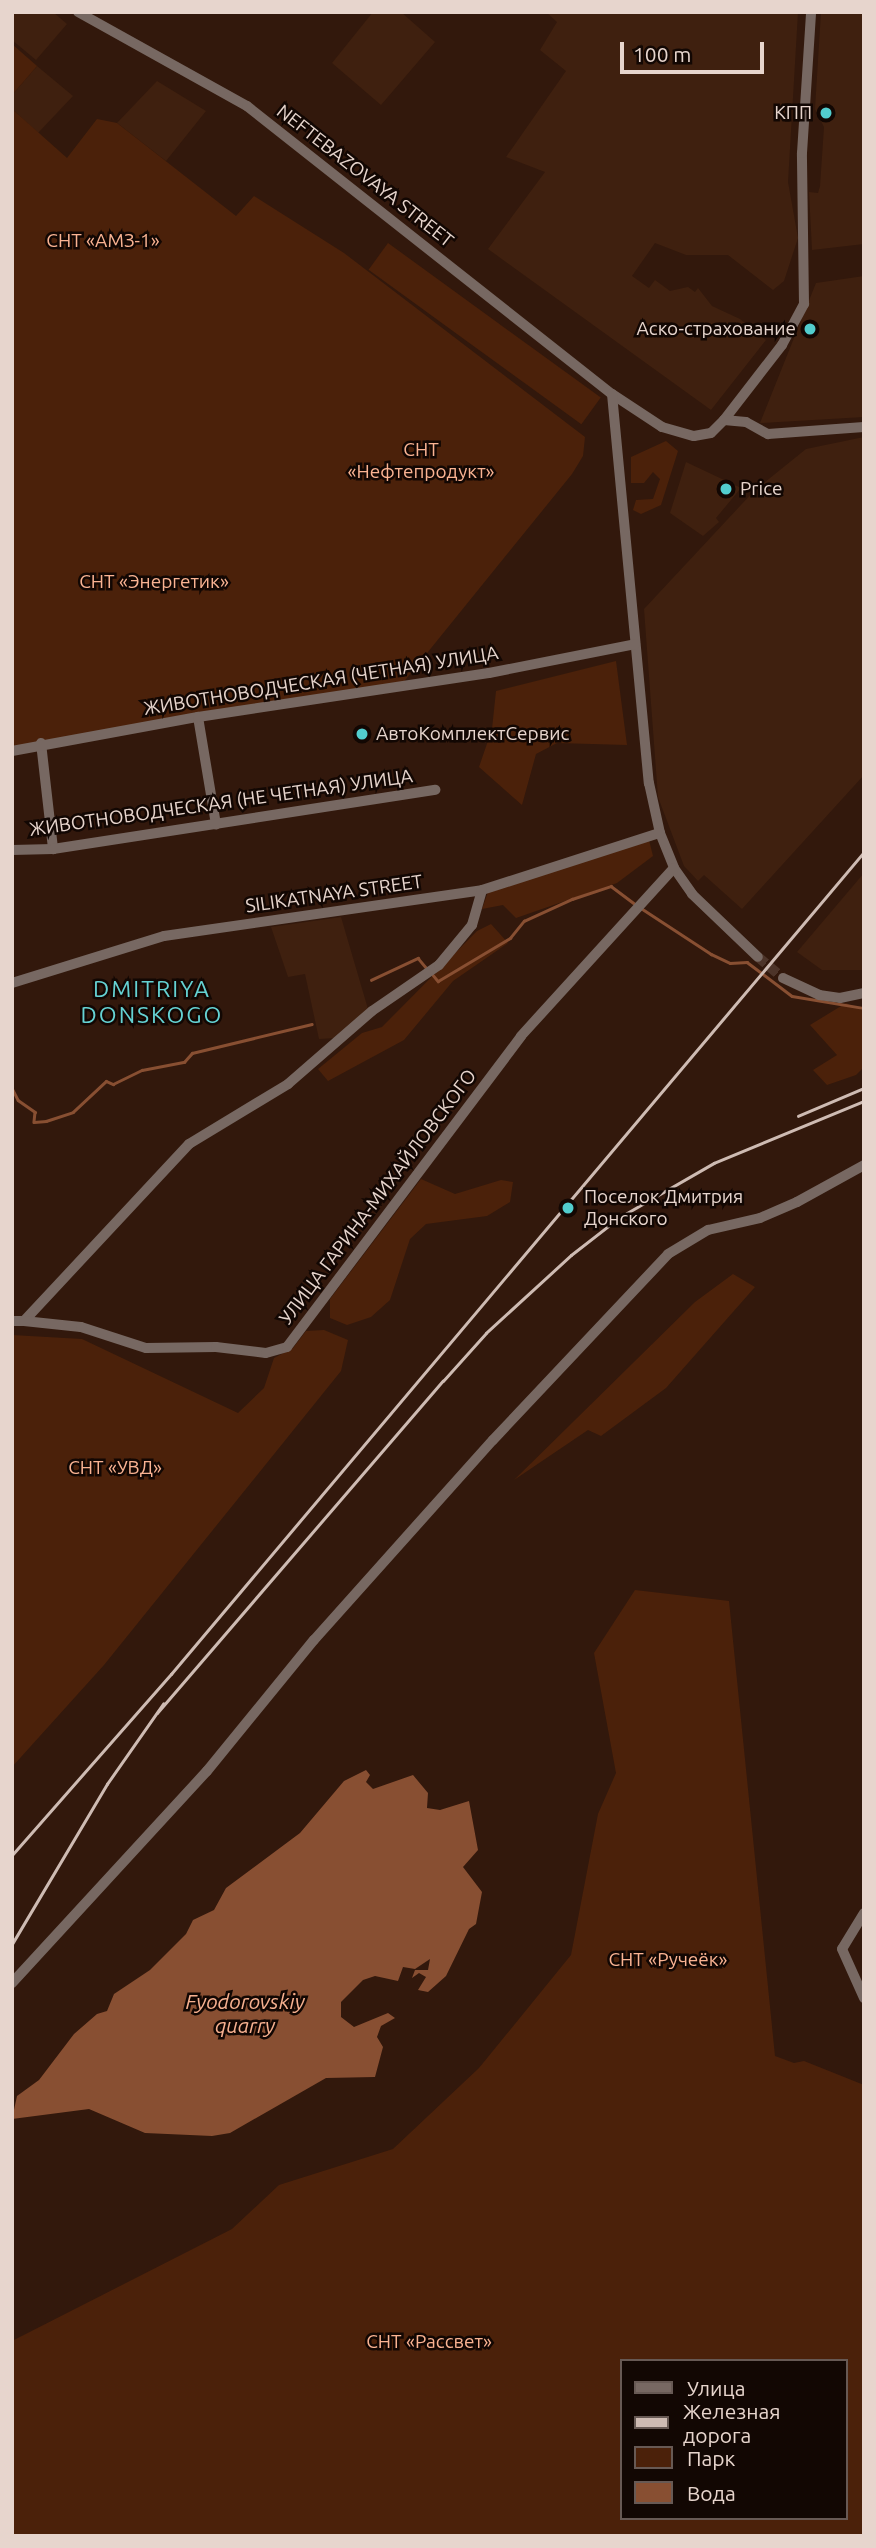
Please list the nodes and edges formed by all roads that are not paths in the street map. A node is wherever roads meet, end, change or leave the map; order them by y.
1 (78, 12) edge
2 (811, 12) edge
3 (612, 394) junction
4 (724, 420) junction
5 (864, 427) edge
6 (635, 644) junction
7 (198, 717) junction
8 (41, 743) junction
9 (12, 751) edge
10 (435, 790) dead end
11 (216, 825) junction
12 (660, 833) junction
13 (53, 849) junction
14 (12, 850) edge
15 (674, 868) junction
16 (482, 890) junction
17 (758, 957) tunnel mouth
18 (783, 978) tunnel mouth
19 (12, 983) edge
20 (864, 993) edge
21 (864, 1164) edge
22 (12, 1321) edge
23 (24, 1321) junction
24 (864, 1913) edge
25 (12, 1983) edge
26 (864, 1998) edge

1 - 3 street, NEFTEBAZOVAYA STREET
2 - 4 street
3 - 4 street, NEFTEBAZOVAYA STREET
3 - 6 street
4 - 5 street
6 - 7 street, ЖИВОТНОВОДЧЕСКАЯ (ЧЕТНАЯ) УЛИЦА
6 - 12 street
7 - 8 street, ЖИВОТНОВОДЧЕСКАЯ (ЧЕТНАЯ) УЛИЦА
7 - 11 street
8 - 9 street, ЖИВОТНОВОДЧЕСКАЯ (ЧЕТНАЯ) УЛИЦА
8 - 13 street
10 - 11 street, ЖИВОТНОВОДЧЕСКАЯ (НЕ ЧЕТНАЯ) УЛИЦА
11 - 13 street, ЖИВОТНОВОДЧЕСКАЯ (НЕ ЧЕТНАЯ) УЛИЦА
12 - 15 street
12 - 16 street, SILIKATNAYA STREET
13 - 14 street, ЖИВОТНОВОДЧЕСКАЯ (НЕ ЧЕТНАЯ) УЛИЦА
15 - 17 street
15 - 23 street, УЛИЦА ГАРИНА-МИХАЙЛОВСКОГО
16 - 19 street, SILIKATNAYA STREET
16 - 23 street
18 - 20 street
21 - 25 street
22 - 23 street, УЛИЦА ГАРИНА-МИХАЙЛОВСКОГО
24 - 26 street

